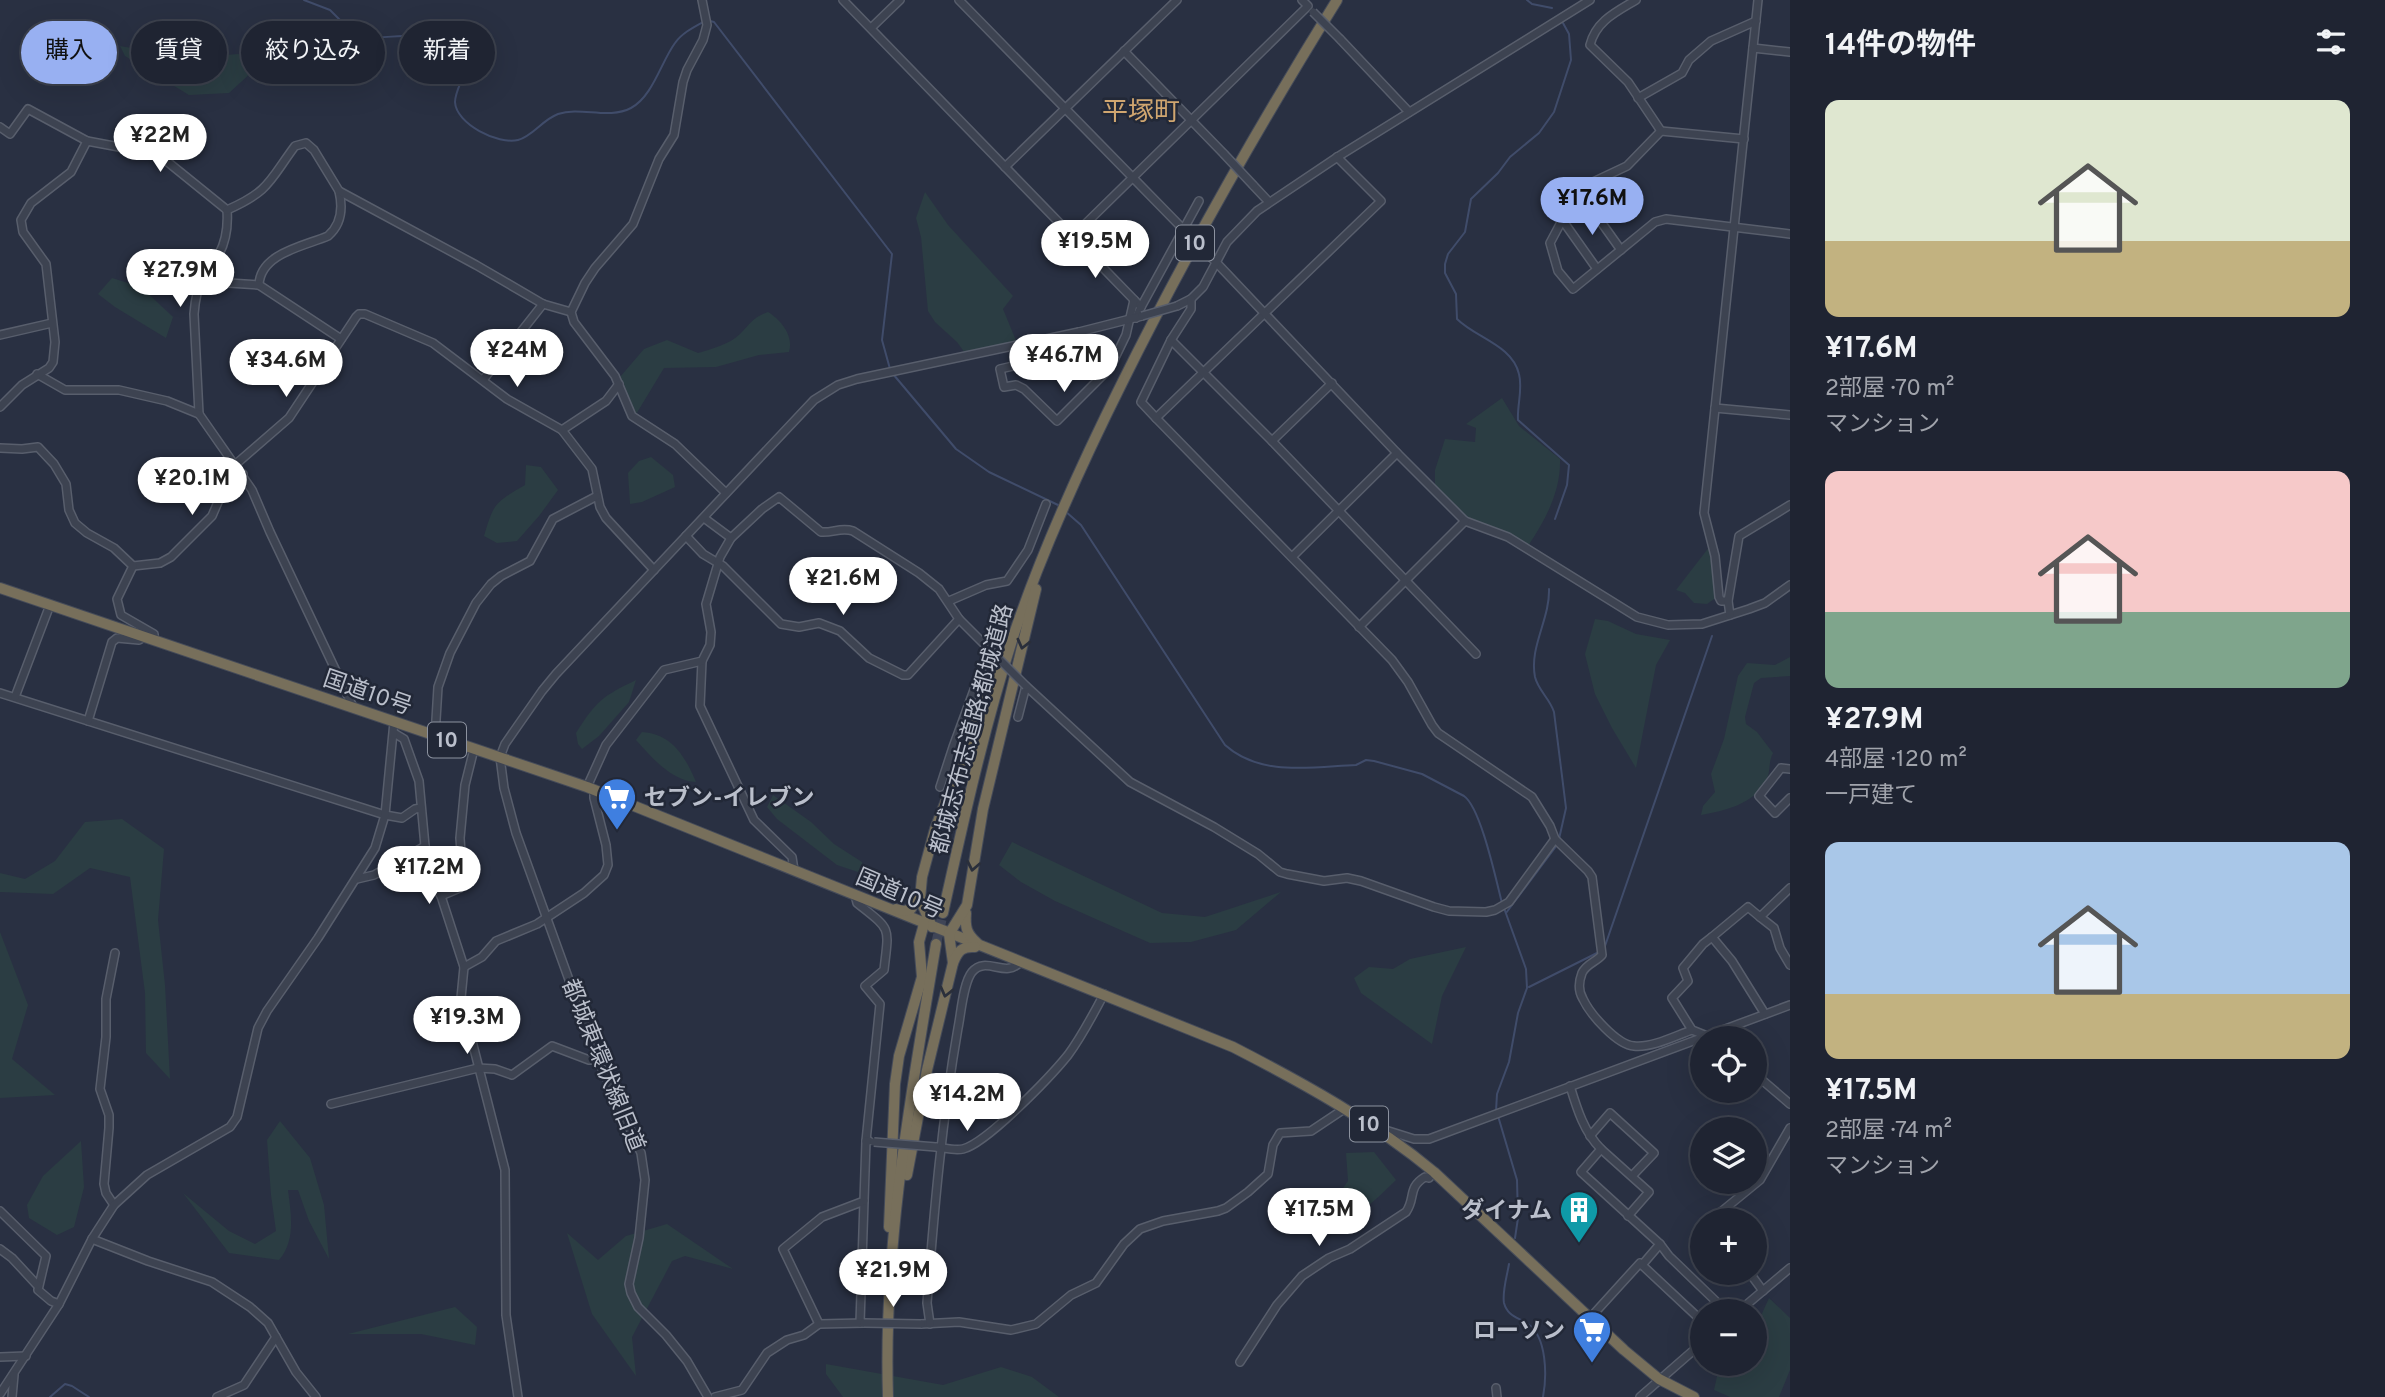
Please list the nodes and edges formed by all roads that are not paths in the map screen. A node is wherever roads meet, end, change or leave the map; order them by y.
1 (702, 0) edge
2 (843, 0) edge
3 (900, 0) edge
4 (959, 0) edge
5 (1177, 0) edge
6 (1338, 0) edge
7 (1590, 0) edge
8 (1636, 0) edge
9 (1758, 0) edge
10 (1576, 4) edge
11 (1307, 6) edge
12 (1756, 21) junction
13 (871, 29) junction
14 (1753, 48) junction
15 (1124, 51) junction
16 (1790, 52) edge
17 (1638, 98) junction
18 (1065, 108) junction
19 (1409, 112) junction
20 (1191, 121) junction
21 (0, 127) edge
22 (1661, 131) junction
23 (1744, 139) junction
24 (87, 141) junction
25 (1337, 157) junction
26 (1005, 167) junction
27 (1132, 178) junction
28 (339, 191) junction
29 (1581, 194) junction
30 (1199, 201) dead end
31 (1269, 202) junction
32 (227, 210) junction
33 (1563, 221) junction
34 (1734, 228) junction
35 (1184, 230) junction
36 (1790, 234) edge
37 (1072, 237) junction
38 (1621, 250) junction
39 (1213, 260) junction
40 (207, 269) junction
41 (1597, 269) junction
42 (259, 285) junction
43 (1191, 299) junction
44 (1134, 300) junction
45 (543, 304) junction
46 (1141, 307) junction
47 (571, 312) junction
48 (1265, 313) junction
49 (1136, 318) junction
50 (52, 323) junction
51 (1079, 332) junction
52 (0, 335) edge
53 (341, 339) junction
54 (1171, 340) junction
55 (1017, 365) dead end
56 (1110, 368) junction
57 (1204, 372) junction
58 (37, 374) junction
59 (483, 380) junction
60 (1332, 383) junction
61 (618, 384) junction
62 (0, 407) edge
63 (1716, 408) junction
64 (199, 414) junction
65 (1790, 415) edge
66 (1156, 418) junction
67 (562, 430) junction
68 (1272, 441) junction
69 (0, 447) edge
70 (1397, 453) junction
71 (236, 464) junction
72 (243, 474) junction
73 (726, 493) junction
74 (597, 496) junction
75 (1046, 504) dead end
76 (1790, 505) edge
77 (1338, 511) junction
78 (704, 518) junction
79 (1465, 521) junction
80 (1056, 527) junction
81 (686, 537) junction
82 (731, 538) junction
83 (1292, 557) junction
84 (718, 564) junction
85 (133, 566) junction
86 (1038, 569) junction
87 (654, 570) junction
88 (1406, 581) junction
89 (1790, 585) edge
90 (0, 588) edge
91 (949, 601) junction
92 (1728, 601) junction
93 (50, 605) junction
94 (1730, 615) junction
95 (960, 618) junction
96 (1359, 626) junction
97 (149, 638) junction
98 (989, 649) junction
99 (1476, 654) dead end
100 (702, 661) junction
101 (1026, 686) junction
102 (0, 693) edge
103 (15, 697) junction
104 (353, 707) junction
105 (1018, 717) dead end
106 (88, 721) junction
107 (394, 728) junction
108 (435, 736) junction
109 (474, 749) junction
110 (500, 757) junction
111 (1790, 769) edge
112 (940, 788) dead end
113 (590, 789) junction
114 (1790, 798) edge
115 (421, 808) junction
116 (385, 816) junction
117 (1559, 842) junction
118 (425, 846) junction
119 (794, 870) junction
120 (357, 879) junction
121 (1790, 888) edge
122 (919, 894) junction
123 (855, 895) junction
124 (441, 896) junction
125 (967, 905) junction
126 (889, 908) junction
127 (943, 913) tunnel mouth
128 (906, 915) junction
129 (547, 916) junction
130 (1760, 917) junction
131 (928, 925) junction
132 (949, 934) junction
133 (1712, 937) junction
134 (936, 944) tunnel mouth
135 (982, 948) junction
136 (115, 953) dead end
137 (921, 954) junction
138 (1020, 962) junction
139 (953, 963) junction
140 (1790, 965) edge
141 (464, 967) junction
142 (1104, 994) junction
143 (1790, 1005) edge
144 (1765, 1014) junction
145 (1736, 1026) edge
146 (1690, 1028) edge
147 (1690, 1032) edge
148 (1690, 1043) edge
149 (598, 1060) junction
150 (478, 1068) junction
151 (1767, 1084) edge
152 (1570, 1086) junction
153 (331, 1104) dead end
154 (1790, 1104) edge
155 (1344, 1109) junction
156 (1374, 1128) junction
157 (1790, 1128) edge
158 (1590, 1136) junction
159 (870, 1141) junction
160 (938, 1147) junction
161 (1601, 1149) junction
162 (1434, 1172) junction
163 (1632, 1176) junction
164 (864, 1200) junction
165 (114, 1205) junction
166 (1726, 1208) edge
167 (0, 1211) edge
168 (1629, 1216) junction
169 (92, 1239) junction
170 (1660, 1244) junction
171 (0, 1249) edge
172 (1642, 1265) junction
173 (1790, 1268) edge
174 (1759, 1285) edge
175 (38, 1286) junction
176 (1763, 1291) junction
177 (1714, 1299) edge
178 (1753, 1299) edge
179 (59, 1304) junction
180 (889, 1304) junction
181 (1690, 1310) edge
182 (1590, 1318) junction
183 (862, 1323) junction
184 (819, 1324) junction
185 (925, 1324) junction
186 (276, 1337) junction
187 (1690, 1353) edge
188 (26, 1356) junction
189 (0, 1357) edge
190 (1240, 1362) dead end
191 (14, 1374) junction
192 (1659, 1379) junction
193 (1496, 1388) dead end
194 (0, 1394) edge
195 (12, 1397) edge
196 (217, 1397) edge
197 (316, 1397) edge
198 (517, 1397) edge
199 (708, 1397) edge
200 (715, 1397) edge
201 (888, 1397) edge
202 (1497, 1397) edge
203 (1640, 1397) edge
204 (1694, 1397) edge

1 - 47 street
2 - 13 street
3 - 13 street
4 - 18 street
5 - 15 street
6 - 80 highway, 都城志布志道路;都城道路 / 10
7 - 10 street
8 - 17 street
9 - 12 street
10 - 19 street
11 - 19 street, bridge
11 - 20 street
12 - 14 street
12 - 17 street
13 - 26 street
14 - 16 street
14 - 23 street
15 - 18 street
15 - 20 street
17 - 22 street
18 - 26 street
18 - 27 street
19 - 25 street
20 - 27 street
20 - 31 street, bridge
21 - 24 street
22 - 23 street
22 - 29 street
23 - 34 street
24 - 32 street
24 - 50 street
25 - 31 street
25 - 48 street
26 - 37 street
27 - 35 street
27 - 37 street
28 - 32 street
28 - 42 street
28 - 45 street
29 - 33 street
29 - 38 street
30 - 35 street
31 - 39 street
32 - 40 street
33 - 41 street
33 - 41 street
34 - 36 street
34 - 38 street
34 - 63 street
35 - 39 street, bridge
35 - 46 street
37 - 44 street
38 - 41 street
39 - 43 street
39 - 48 street
40 - 42 street
40 - 64 street
42 - 53 street
43 - 49 street, bridge
43 - 54 street
44 - 46 street
44 - 49 street
45 - 47 street
45 - 59 street
46 - 49 street
47 - 61 street
48 - 57 street
48 - 60 street
49 - 51 street
49 - 56 street
50 - 52 street
50 - 58 street
51 - 56 street
51 - 73 street
53 - 59 street
53 - 71 street
54 - 57 street
54 - 66 street
55 - 56 street
57 - 66 street
57 - 68 street
58 - 62 street
58 - 64 street
59 - 67 street
60 - 68 street
60 - 70 street
61 - 67 street
61 - 73 street
63 - 65 street
63 - 92 street
64 - 71 street
66 - 83 street
67 - 74 street
68 - 77 street
69 - 85 street
70 - 77 street
70 - 79 street
71 - 72 street
72 - 85 street
72 - 104 street
73 - 78 street
74 - 87 street
74 - 108 street
75 - 91 street
76 - 92 street
77 - 83 street
77 - 88 street
78 - 81 street
78 - 82 street
79 - 88 street
79 - 94 street
80 - 86 highway, 都城志布志道路;都城道路 / 10
80 -> 125 highway
81 - 84 street
81 - 87 street
82 - 84 street
82 - 91 street
83 - 96 street
84 - 95 street
84 - 100 street
85 - 97 street
86 - 122 highway
86 - 127 highway, 都城志布志道路;都城道路 / 10
87 - 110 street
88 - 96 street
88 - 99 street
89 - 94 street
90 - 93 highway, 国道10号 / 10
91 - 95 street
92 - 94 street
93 - 97 highway, 国道10号 / 10
93 - 103 street
95 - 98 street
96 - 117 street
97 - 104 highway, 国道10号 / 10
97 - 106 street
98 - 101 street, bridge
98 - 112 street
100 - 113 street
100 - 119 street
101 - 105 street
101 - 117 street
102 - 103 street
103 - 106 street
104 - 107 highway, 国道10号 / 10
106 - 116 street
107 - 108 highway, 国道10号 / 10
107 - 115 street
107 - 116 street
108 - 109 highway, 国道10号 / 10
109 - 110 highway, 国道10号 / 10
109 - 124 street
110 - 113 highway, 国道10号 / 10
110 - 129 street, 都城東環状線旧道
111 - 114 street
113 - 119 highway, 国道10号 / 10
113 - 129 street
115 - 116 street
115 - 118 street
116 - 120 street
117 - 147 street
118 - 120 street
118 - 124 street
119 - 123 highway, 国道10号 / 10
120 - 165 street
121 - 130 street
122 - 126 highway
122 - 131 highway
123 - 126 highway, 国道10号 / 10
123 - 159 street
124 - 141 street
125 - 132 highway
125 - 135 highway
126 - 128 highway, 国道10号 / 10
128 - 131 highway, 国道10号 / 10
128 - 137 highway
129 - 141 street
129 - 149 street, 都城東環状線旧道
130 - 133 street
130 - 140 street
131 - 132 highway, 国道10号 / 10
131 - 137 highway
132 - 135 highway, 国道10号 / 10
132 - 139 highway
133 - 144 street
133 - 146 street
134 - 180 highway
135 - 138 highway, 国道10号 / 10
135 - 139 highway
136 - 165 street
137 - 180 highway
138 - 142 highway, 国道10号 / 10
138 - 160 street
139 -> 180 highway
141 - 150 street
142 - 155 highway, 国道10号 / 10
142 - 160 street
143 - 144 street
144 - 145 street
148 - 152 street
149 - 150 street
149 - 199 street, 都城東環状線旧道
150 - 153 street
150 - 198 street
151 - 154 street
152 - 156 street
152 - 158 street
155 - 156 highway, 国道10号 / 10
155 - 185 street
156 - 162 highway, 国道10号 / 10
157 - 166 street
158 - 161 street
158 - 163 street
159 - 160 street, bridge
159 - 164 street
160 - 185 street
161 - 163 street
161 - 168 street
162 - 182 highway, 国道10号 / 10
162 - 190 street
163 - 168 street
164 - 183 street
164 - 184 street
165 - 169 street
167 - 175 street
168 - 170 street
169 - 179 street
169 - 186 street
170 - 172 street
170 - 177 street
171 - 175 street
172 - 181 street
172 - 182 street
173 - 176 street
174 - 176 street
175 - 179 street
176 - 178 street
179 - 188 street
180 - 201 highway
182 - 192 highway, 国道10号 / 10
183 - 184 street
183 - 185 street, bridge
184 - 200 street
186 - 196 street
186 - 197 street
187 - 192 street
188 - 189 street
188 - 191 street
191 - 194 street
191 - 195 street
192 - 203 street
192 - 204 highway, 国道10号 / 10
193 - 202 street

